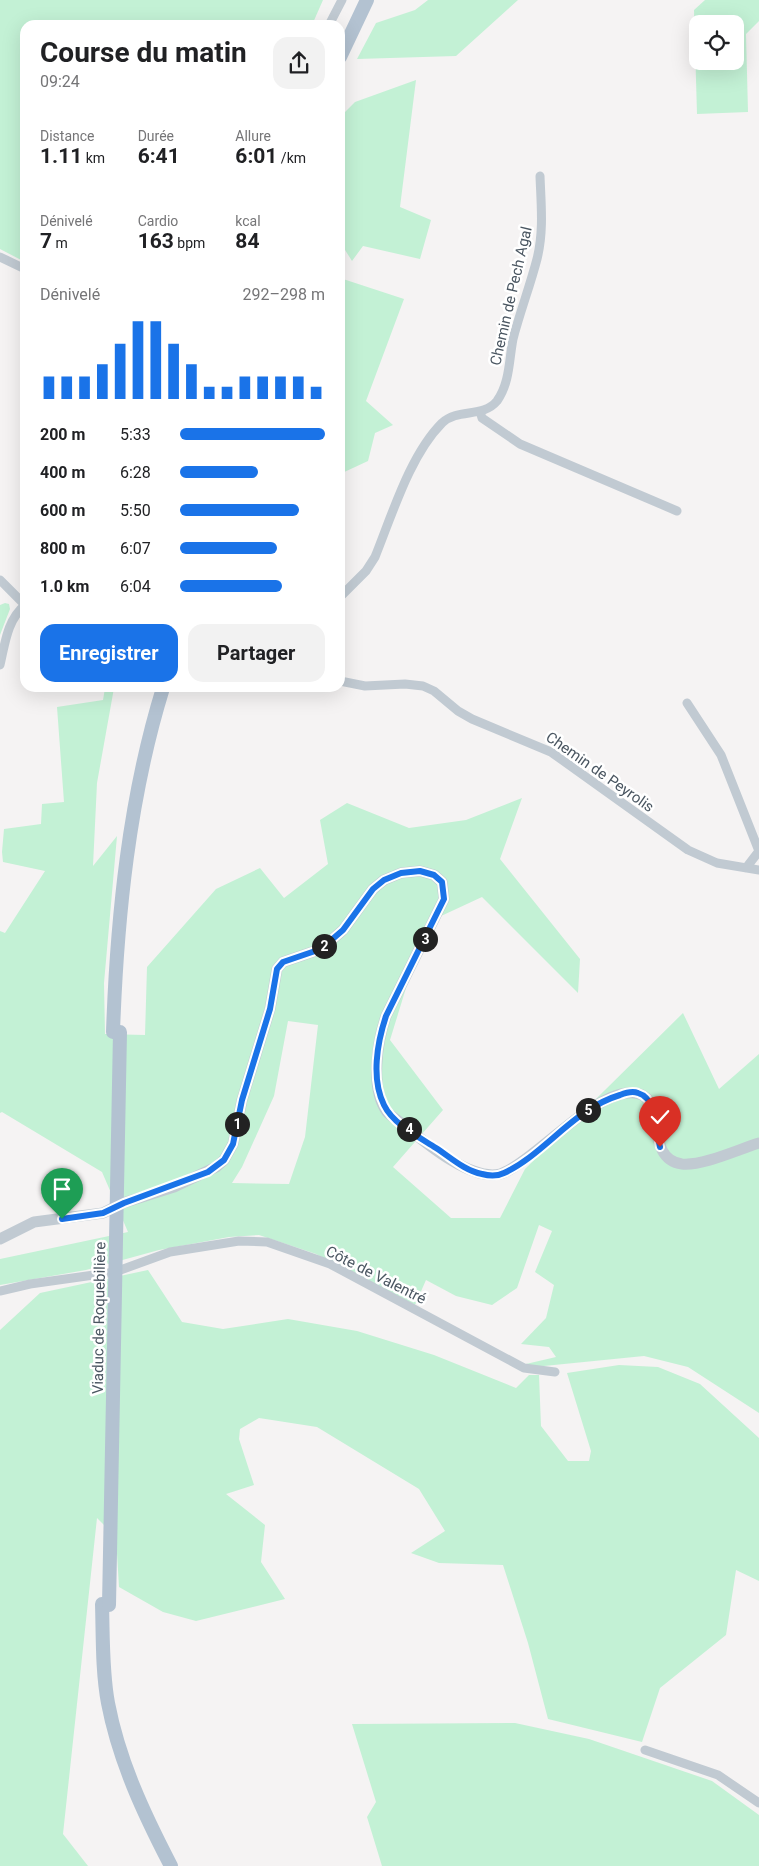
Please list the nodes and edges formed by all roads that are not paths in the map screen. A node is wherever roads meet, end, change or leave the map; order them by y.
1 (342, 0) edge
2 (367, 0) edge
3 (332, 20) edge
4 (345, 46) edge
5 (540, 176) dead end
6 (0, 257) edge
7 (20, 267) edge
8 (480, 411) junction
9 (677, 511) dead end
10 (0, 580) edge
11 (345, 592) edge
12 (20, 600) edge
13 (20, 609) edge
14 (0, 665) edge
15 (345, 682) edge
16 (162, 692) edge
17 (687, 704) dead end
18 (759, 851) edge
19 (746, 868) junction
20 (759, 870) edge
21 (759, 1143) edge
22 (0, 1239) edge
23 (0, 1291) edge
24 (555, 1372) dead end
25 (645, 1750) dead end
26 (759, 1804) edge
27 (171, 1866) edge

1 - 3 street
2 - 4 main road
5 - 8 street, Chemin de Pech Agal
6 - 7 street
8 - 9 street
8 - 11 street, Chemin de Pech Agal
10 - 12 street
13 - 14 street
15 - 19 street, Chemin de Peyrolis
16 - 27 main road, Viaduc de Roquebilière, bridge
17 - 18 street
18 - 19 street
19 - 20 street, Chemin de Peyrolis
21 - 22 street
23 - 24 street, Côte de Valentré
25 - 26 street

